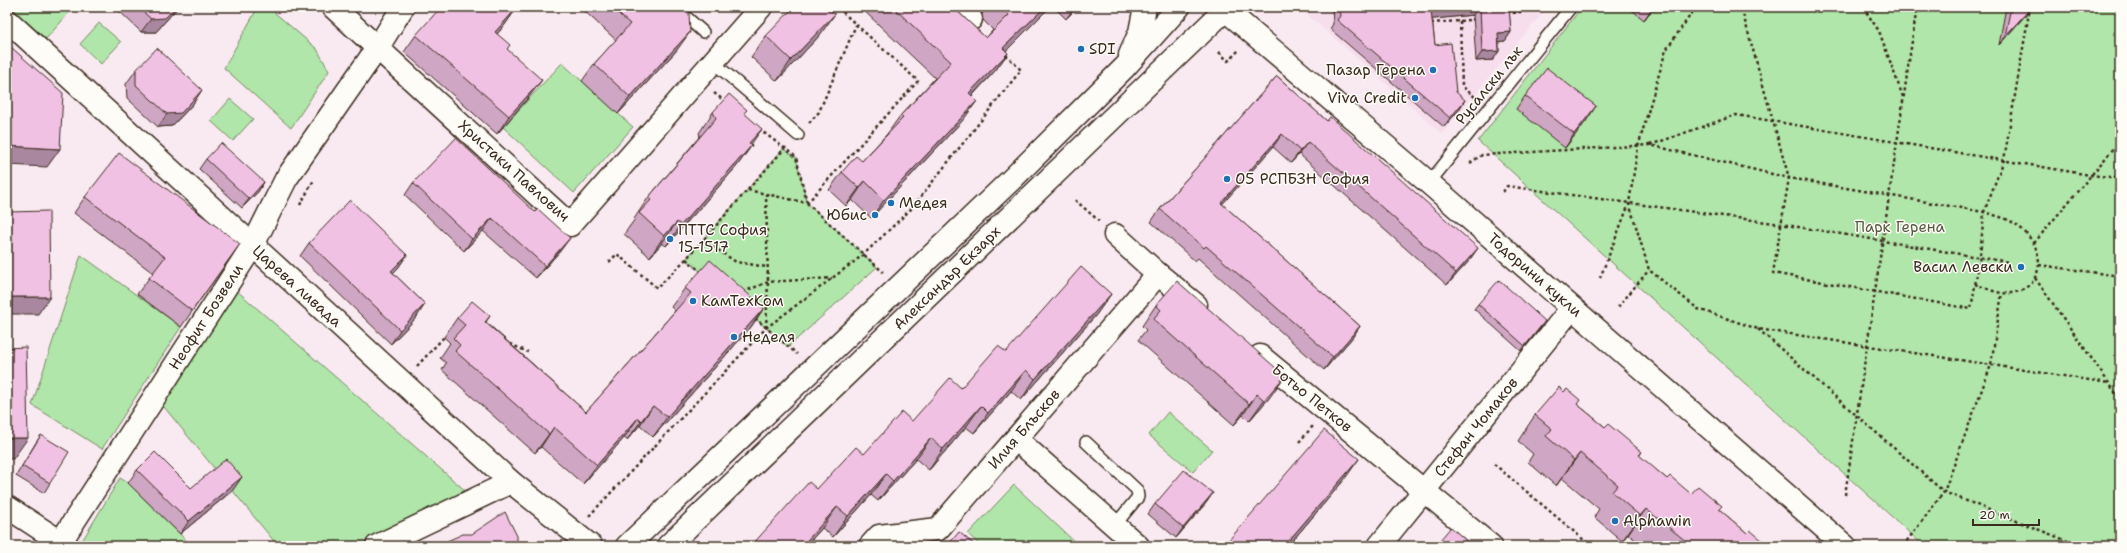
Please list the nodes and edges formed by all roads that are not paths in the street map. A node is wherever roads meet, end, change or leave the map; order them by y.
1 (333, 7) edge
2 (403, 7) edge
3 (675, 7) edge
4 (761, 7) edge
5 (1145, 7) edge
6 (1180, 7) edge
7 (1571, 7) edge
8 (1225, 8) edge
9 (7, 20) edge
10 (703, 32) dead end
11 (378, 47) junction
12 (713, 62) junction
13 (1125, 67) junction
14 (798, 135) road end
15 (1429, 183) junction
16 (1115, 235) road end
17 (253, 245) junction
18 (1158, 274) junction
19 (1572, 308) junction
20 (1212, 318) edge
21 (1242, 342) edge
22 (1016, 439) junction
23 (1086, 442) dead end
24 (511, 482) junction
25 (1425, 490) junction
26 (7, 507) edge
27 (1115, 525) junction
28 (62, 544) edge
29 (376, 546) edge
30 (591, 546) edge
31 (627, 546) edge
32 (668, 546) edge
33 (870, 546) edge
34 (1138, 546) edge
35 (1379, 546) edge
36 (1491, 546) edge
37 (1845, 546) edge

1 - 11 street, Христаки Павлович
2 - 11 street, Неофит Бозвели
3 - 10 lane
4 - 12 street, Христаки Павлович
5 - 13 street
6 - 13 street, Александър Екзарх
7 - 15 lane, Русалски лък
8 - 15 street, Тодорини кукли
8 - 32 street, Александър Екзарх
9 - 17 street, Царева ливада
11 - 12 street, Христаки Павлович
11 - 17 street, Неофит Бозвели
12 - 14 lane
13 - 31 street, Александър Екзарх
15 - 19 street, Тодорини кукли
16 - 18 street
17 - 24 street, Царева ливада
17 - 28 street, Неофит Бозвели
18 - 20 street
18 - 22 street, Илия Блъсков
19 - 25 street, Стефан Чомаков
19 - 37 street, Тодорини кукли
21 - 25 street, Ботьо Петков
22 - 27 street
22 - 33 street, Илия Блъсков
23 - 27 lane
24 - 29 street
24 - 30 street, Царева ливада
25 - 35 street, Стефан Чомаков
25 - 36 street, Ботьо Петков
26 - 28 street
27 - 34 street

